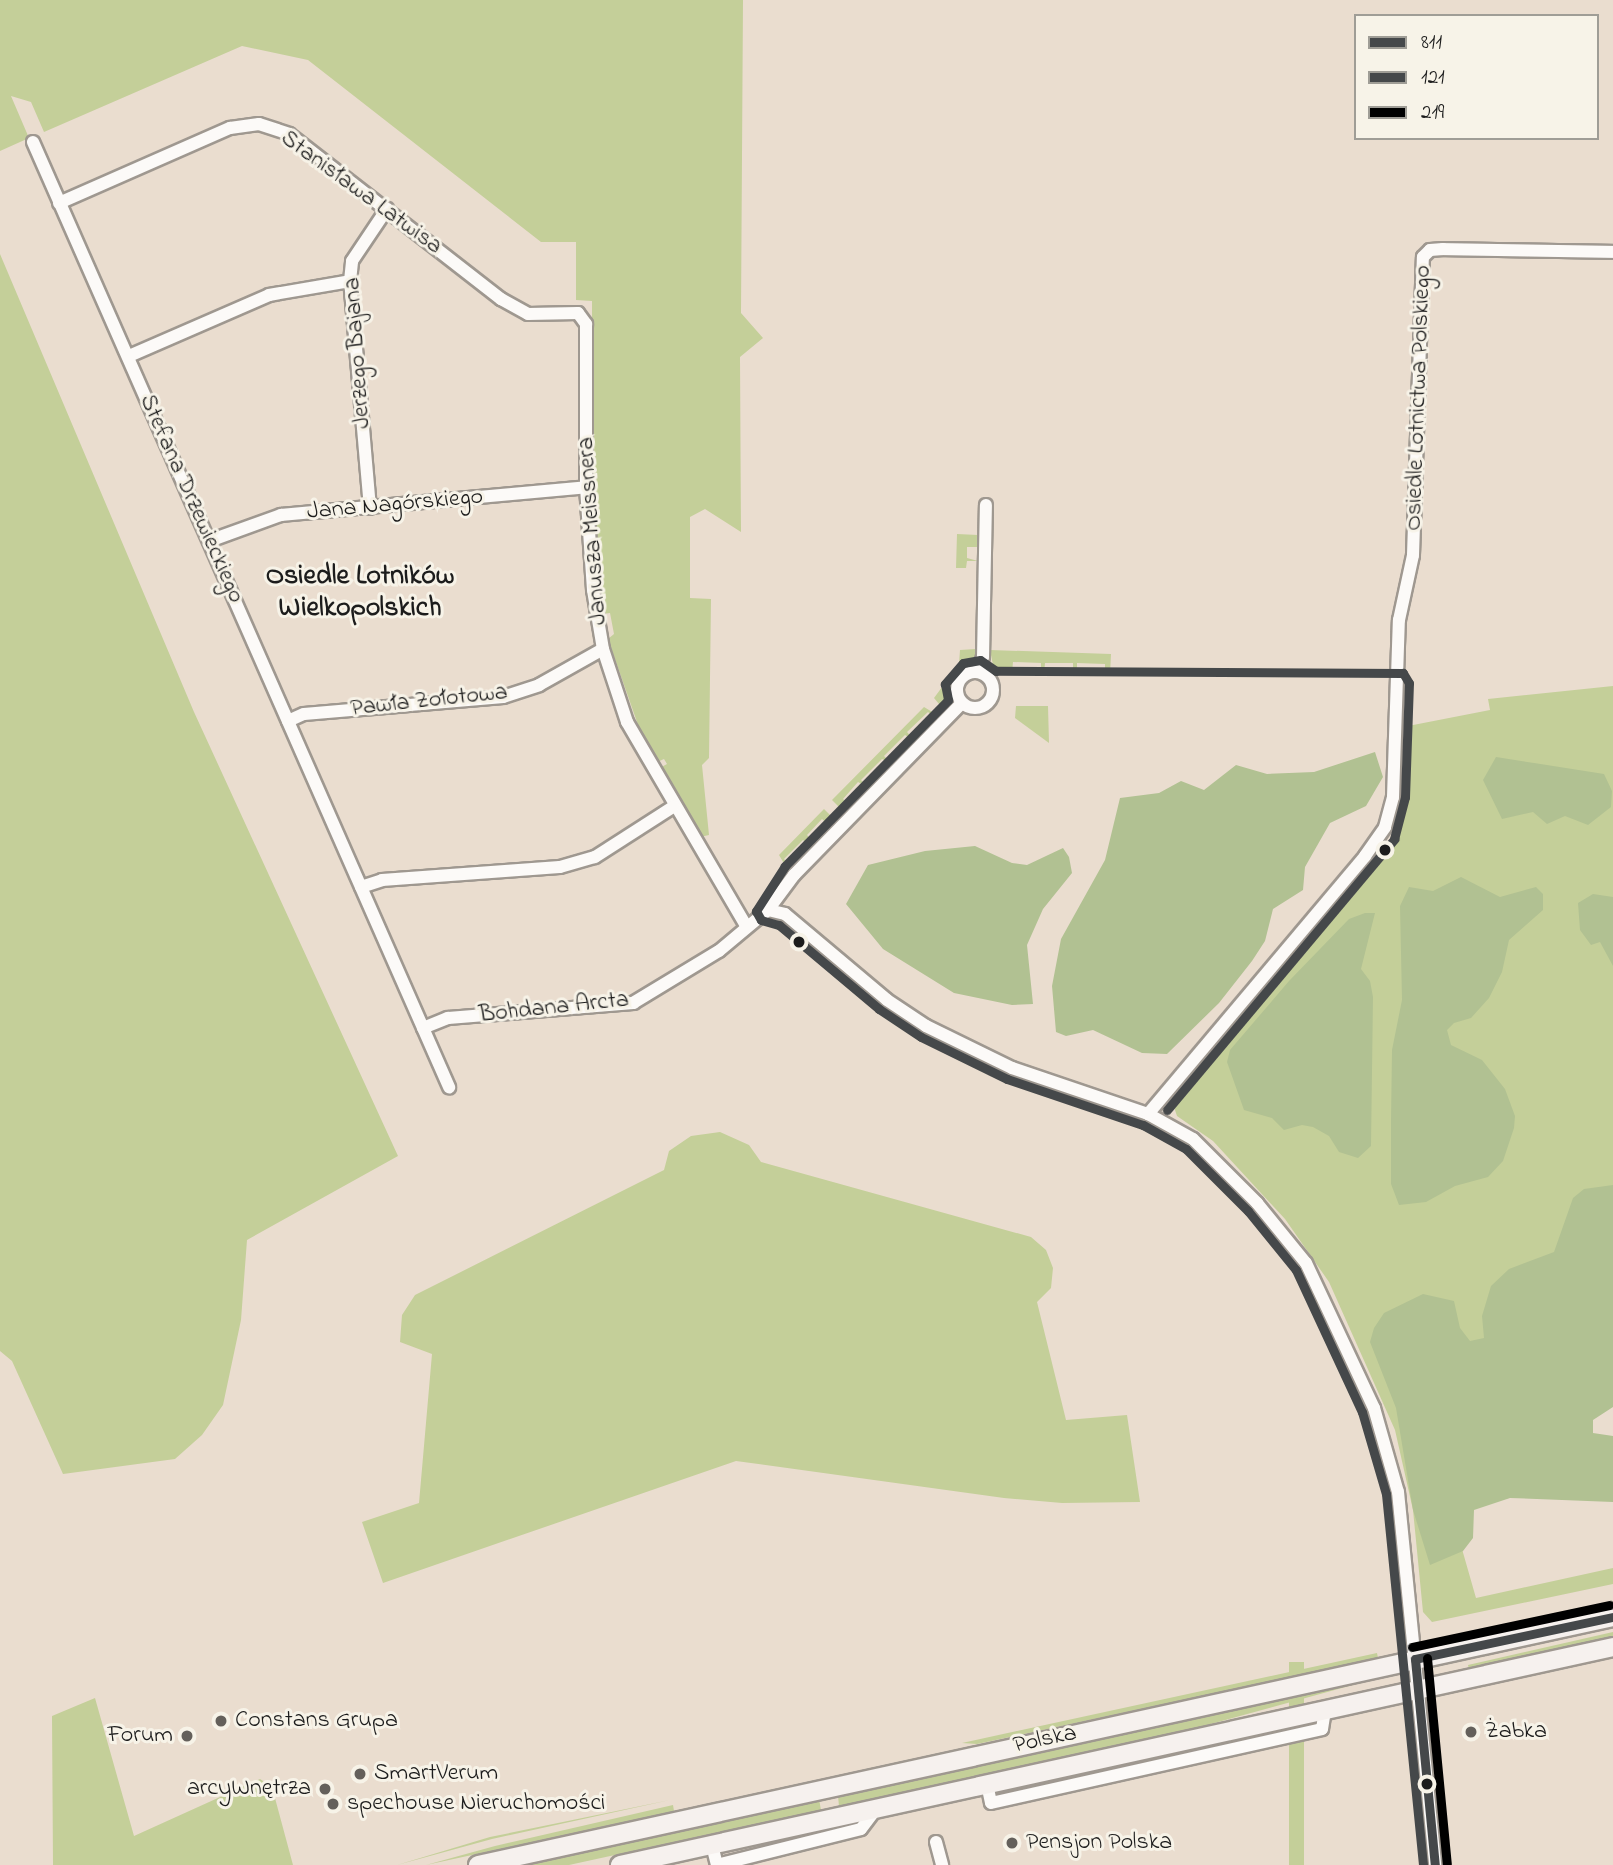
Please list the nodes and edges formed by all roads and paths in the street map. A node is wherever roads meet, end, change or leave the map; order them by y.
1 (33, 142) dead end
2 (60, 202) junction
3 (387, 209) junction
4 (1613, 252) edge
5 (350, 281) junction
6 (578, 313) joint
7 (128, 356) junction
8 (586, 487) junction
9 (986, 505) dead end
10 (370, 508) junction
11 (209, 541) junction
12 (603, 649) junction
13 (978, 672) junction
14 (962, 703) junction
15 (289, 721) junction
16 (673, 807) junction
17 (361, 887) junction
18 (768, 910) junction
19 (746, 926) junction
20 (424, 1028) junction
21 (449, 1087) dead end
22 (1148, 1114) junction
23 (1613, 1617) edge
24 (1613, 1647) edge
25 (1415, 1659) junction
26 (1418, 1690) junction
27 (1325, 1710) junction
28 (987, 1784) junction
29 (936, 1842) dead end
30 (657, 1861) edge
31 (478, 1865) edge
32 (620, 1865) edge
33 (942, 1865) edge
34 (1435, 1865) edge

1 - 2 street, Stefana Drzewieckiego
2 - 3 street, Stanisława Latwisa
2 - 7 street, Stefana Drzewieckiego
3 - 5 street, Jerzego Bajana
3 - 6 street, Stanisława Latwisa
4 - 22 street, Osiedle Lotnictwa Polskiego
5 - 7 street
5 - 10 street, Jerzego Bajana
6 - 8 street, Janusza Meissnera
7 - 11 street, Stefana Drzewieckiego
8 - 10 street, Jana Nagórskiego
8 - 12 street, Janusza Meissnera
9 - 13 street
10 - 11 street, Jana Nagórskiego
11 - 15 street, Stefana Drzewieckiego
12 - 15 street, Pawła Zołotowa
12 - 16 street, Janusza Meissnera
13 - 14 street
13 - 14 street
14 - 18 street, Bohdana Arcta
15 - 17 street, Stefana Drzewieckiego
16 - 17 street
16 - 19 street, Janusza Meissnera
17 - 20 street, Stefana Drzewieckiego
18 - 19 street, Bohdana Arcta
18 - 22 street
19 - 20 street, Bohdana Arcta
20 - 21 street, Stefana Drzewieckiego
22 - 25 street
23 - 25 street, Polska
24 - 26 street, Polska
25 - 26 street
25 - 31 street, Polska
26 - 27 street, Polska
26 - 34 street
27 - 28 street, Polska
27 - 28 street, Polska
28 - 30 street, Polska
29 - 33 street
30 - 32 street, Polska

